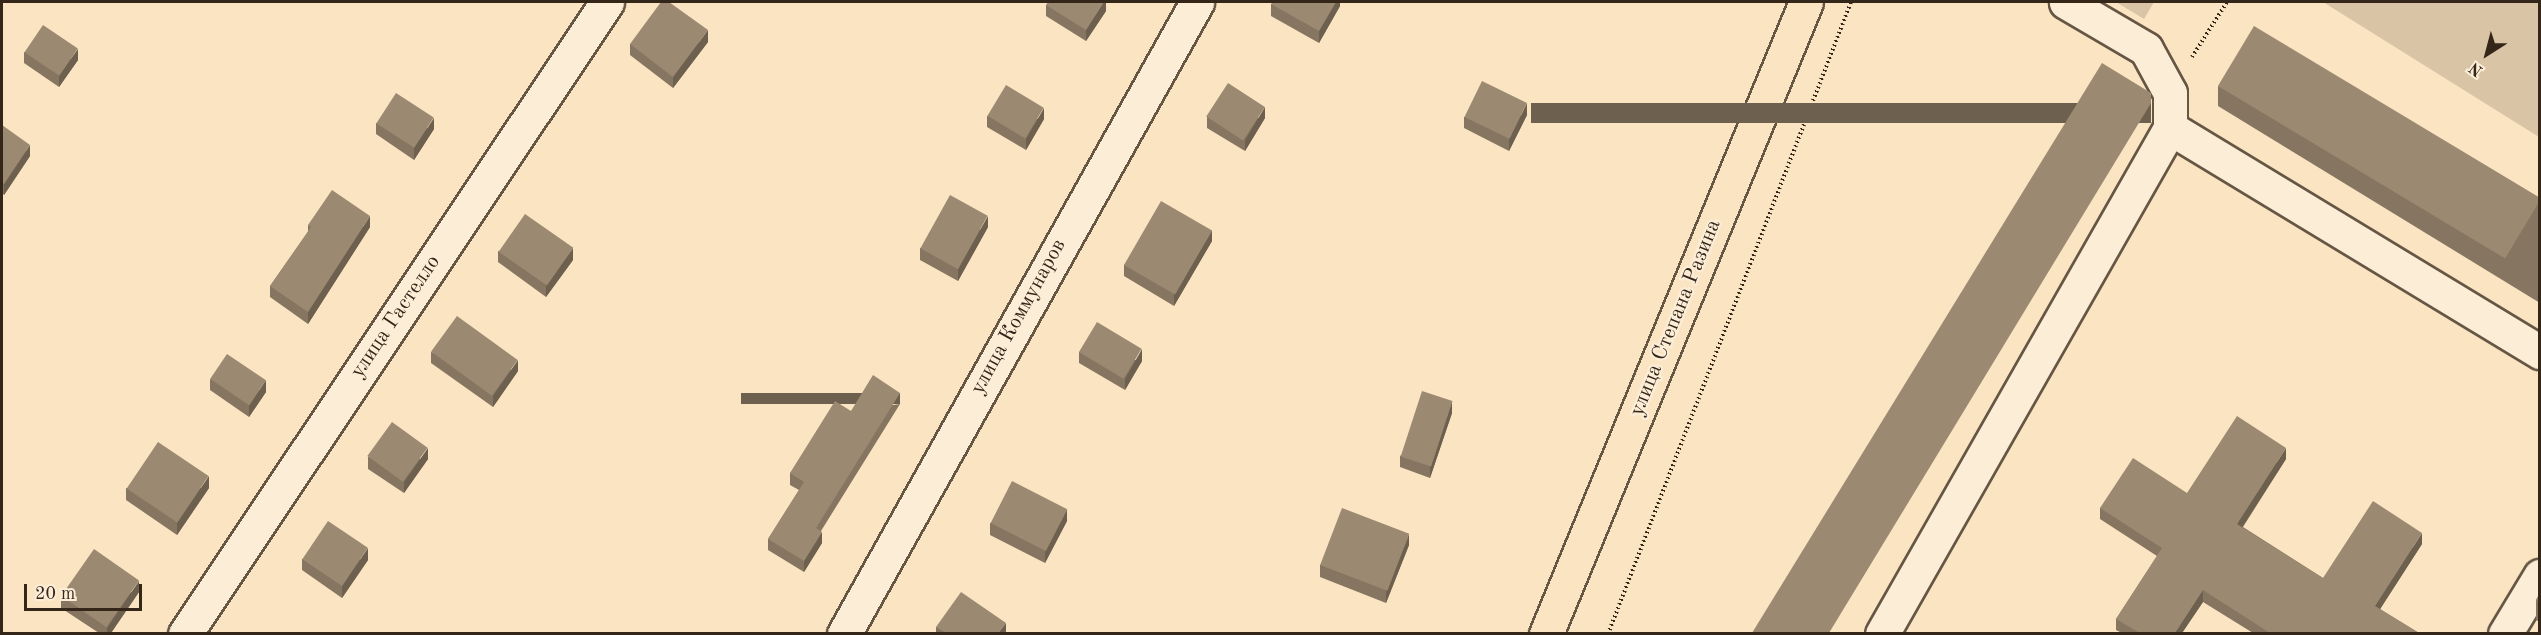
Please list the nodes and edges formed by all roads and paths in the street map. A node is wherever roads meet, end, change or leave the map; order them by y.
1 (607, 2) edge
2 (1197, 2) edge
3 (1806, 2) edge
4 (1851, 2) edge
5 (2066, 2) edge
6 (2227, 2) edge
7 (2170, 93) junction
8 (2170, 128) junction
9 (2540, 352) edge
10 (2540, 576) edge
11 (186, 633) edge
12 (844, 633) edge
13 (1546, 633) edge
14 (1608, 633) edge
15 (1882, 633) edge
16 (2505, 633) edge

1 - 11 street, улица Гастелло
2 - 12 street, улица Коммунаров
3 - 13 main road, улица Степана Разина
4 - 14 path
5 - 7 street
6 - 7 path
7 - 8 street
8 - 9 street
8 - 15 street
10 - 16 street

